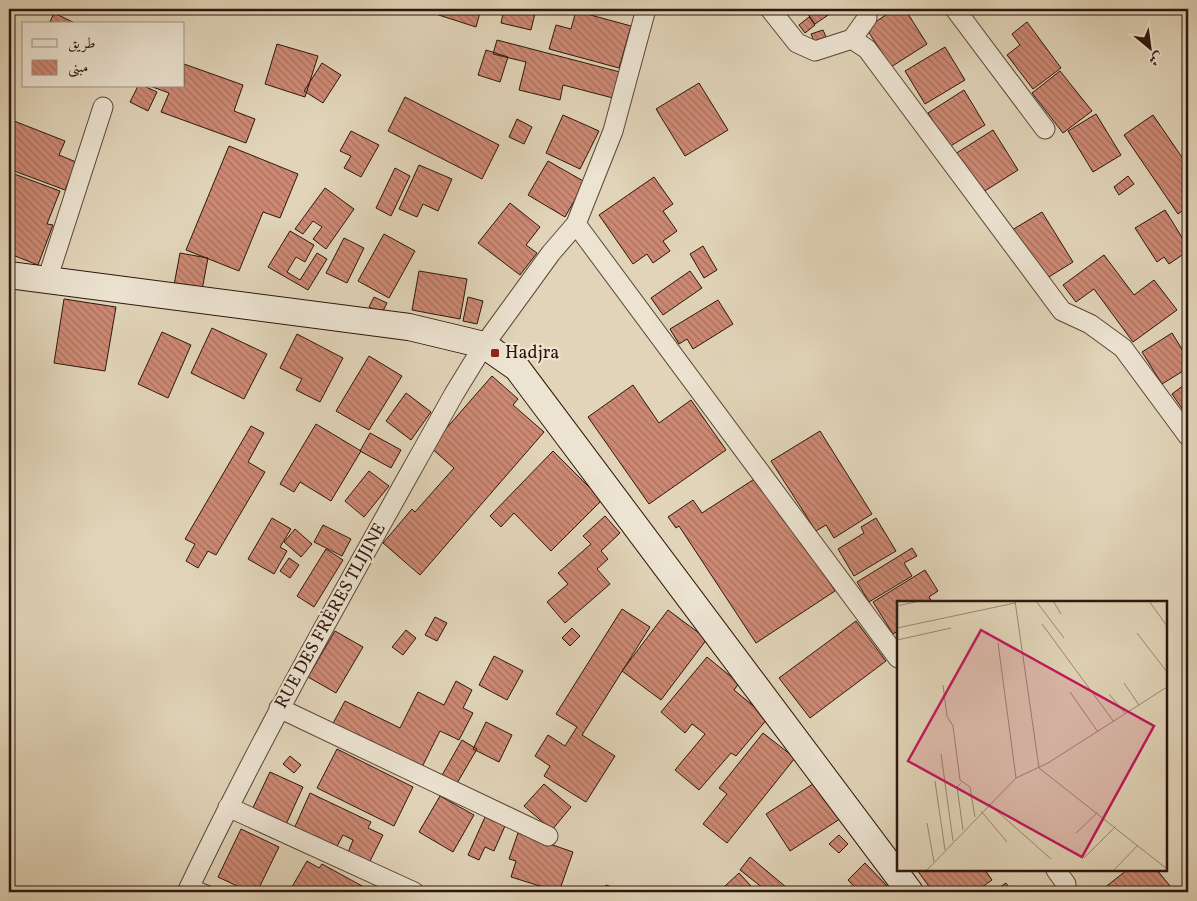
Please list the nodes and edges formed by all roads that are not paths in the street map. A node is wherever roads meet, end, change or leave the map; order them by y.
1 (770, 9) edge
2 (866, 9) edge
3 (955, 9) edge
4 (641, 10) edge
5 (852, 38) junction
6 (102, 107) dead end
7 (1044, 129) dead end
8 (576, 224) junction
9 (9, 275) edge
10 (48, 280) junction
11 (484, 344) junction
12 (1188, 436) edge
13 (897, 657) edge
14 (279, 708) junction
15 (228, 807) junction
16 (548, 836) dead end
17 (189, 888) edge
18 (212, 892) edge
19 (414, 892) edge
20 (910, 892) edge

1 - 5 street
2 - 5 street
3 - 7 street
4 - 8 street, RUE DES FRÈRES TLIJINE
5 - 12 street
6 - 10 street
8 - 11 street, RUE DES FRÈRES TLIJINE
8 - 13 street
9 - 10 street
10 - 11 street
11 - 14 street, RUE DES FRÈRES TLIJINE
11 - 20 street
14 - 15 street, RUE DES FRÈRES TLIJINE
14 - 16 street
15 - 17 street, RUE DES FRÈRES TLIJINE
15 - 19 street
17 - 18 lane

